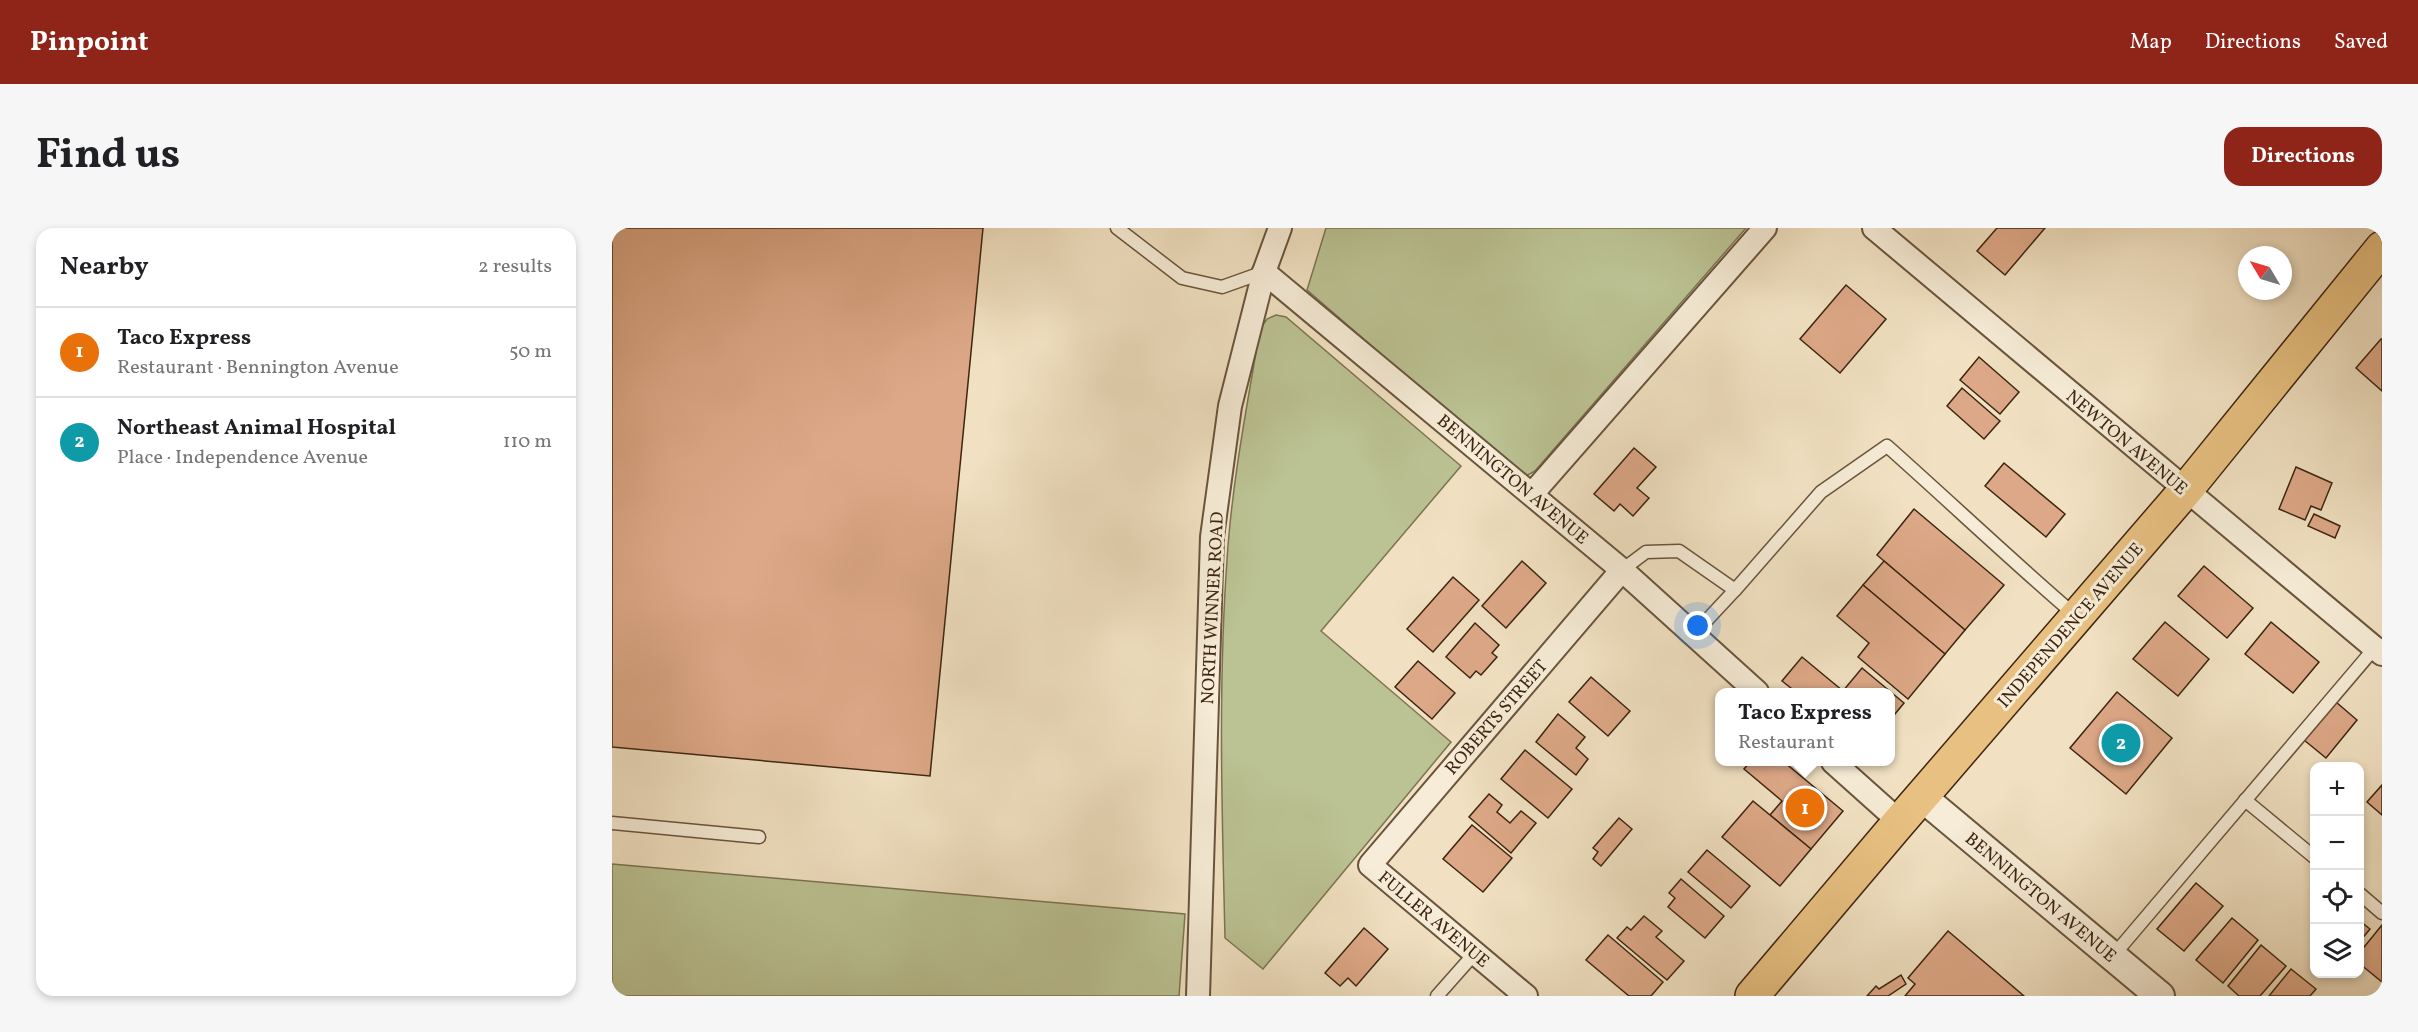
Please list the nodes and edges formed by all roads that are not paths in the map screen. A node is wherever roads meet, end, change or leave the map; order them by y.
1 (1117, 228) edge
2 (1280, 228) edge
3 (1765, 228) edge
4 (1874, 228) edge
5 (2382, 248) edge
6 (1264, 272) junction
7 (2186, 491) junction
8 (1532, 494) junction
9 (1622, 570) junction
10 (1735, 590) junction
11 (2077, 617) junction
12 (1693, 635) junction
13 (2379, 648) edge
14 (1751, 688) edge
15 (1837, 766) edge
16 (1922, 797) junction
17 (2245, 800) junction
18 (1899, 822) junction
19 (612, 823) edge
20 (759, 837) dead end
21 (2310, 854) edge
22 (1370, 865) joint
23 (2364, 897) edge
24 (2382, 913) edge
25 (1475, 953) junction
26 (2112, 956) junction
27 (1198, 996) edge
28 (1437, 996) edge
29 (1526, 996) edge
30 (1752, 996) edge
31 (2160, 996) edge

1 - 6 lane
2 - 6 street, NORTH WINNER ROAD
3 - 8 street
4 - 7 street, NEWTON AVENUE
5 - 7 main road, INDEPENDENCE AVENUE
6 - 8 street, BENNINGTON AVENUE
6 - 27 street, NORTH WINNER ROAD
7 - 11 main road, INDEPENDENCE AVENUE
7 - 13 street, NEWTON AVENUE
8 - 9 street, BENNINGTON AVENUE
9 - 10 lane
9 - 12 street, BENNINGTON AVENUE
9 - 22 street, ROBERTS STREET
10 - 11 lane
10 - 12 lane
11 - 16 main road, INDEPENDENCE AVENUE
12 - 14 street, BENNINGTON AVENUE
13 - 17 lane
15 - 18 street
16 - 18 main road, INDEPENDENCE AVENUE
16 - 26 street, BENNINGTON AVENUE
17 - 21 lane
17 - 26 lane
18 - 30 main road, INDEPENDENCE AVENUE
19 - 20 lane
22 - 25 street, FULLER AVENUE
23 - 24 lane
25 - 28 lane
25 - 29 street, FULLER AVENUE
26 - 31 street, BENNINGTON AVENUE

